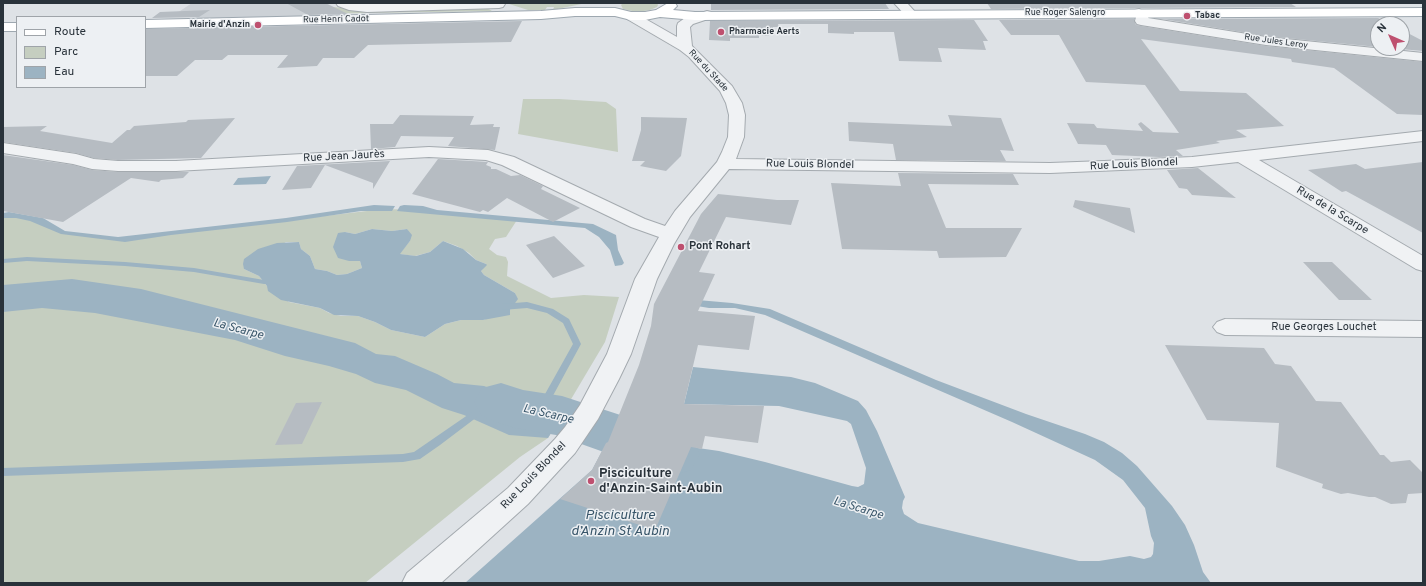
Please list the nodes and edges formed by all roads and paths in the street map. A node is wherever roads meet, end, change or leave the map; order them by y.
1 (342, 3) edge
2 (671, 3) edge
3 (900, 3) edge
4 (498, 4) edge
5 (610, 6) edge
6 (1423, 12) edge
7 (659, 13) junction
8 (1139, 13) junction
9 (911, 14) junction
10 (707, 15) junction
11 (527, 16) junction
12 (631, 16) junction
13 (146, 24) edge
14 (3, 27) edge
15 (16, 27) edge
16 (685, 43) junction
17 (1423, 57) edge
18 (1423, 136) edge
19 (3, 148) edge
20 (1242, 157) junction
21 (724, 164) junction
22 (670, 234) junction
23 (1423, 265) edge
24 (1225, 327) dead end
25 (1423, 329) edge
26 (418, 583) edge

1 - 4 street
2 - 7 main road
2 - 10 main road, Rue Roger Salengro
3 - 9 street
4 - 11 street
5 - 11 main road, Rue Henri Cadot
5 - 12 main road, Rue Roger Salengro
6 - 8 main road, Rue Roger Salengro
7 - 10 main road, Rue Roger Salengro
7 - 12 main road, Rue Roger Salengro
7 - 16 street, Rue du Stade
8 - 9 main road, Rue Roger Salengro
8 - 17 street, Rue Jules Leroy
9 - 10 main road, Rue Roger Salengro
10 - 16 street, Rue du Stade
11 - 13 main road, Rue Henri Cadot
12 - 16 street, Rue du Stade
14 - 15 main road
16 - 21 street, Rue du Stade
18 - 20 street, Rue Louis Blondel
19 - 22 street, Rue Jean Jaurès
20 - 21 street, Rue Louis Blondel
20 - 23 street, Rue de la Scarpe
21 - 22 street, Rue Louis Blondel
22 - 26 street, Rue Louis Blondel
24 - 25 street, Rue Georges Louchet

